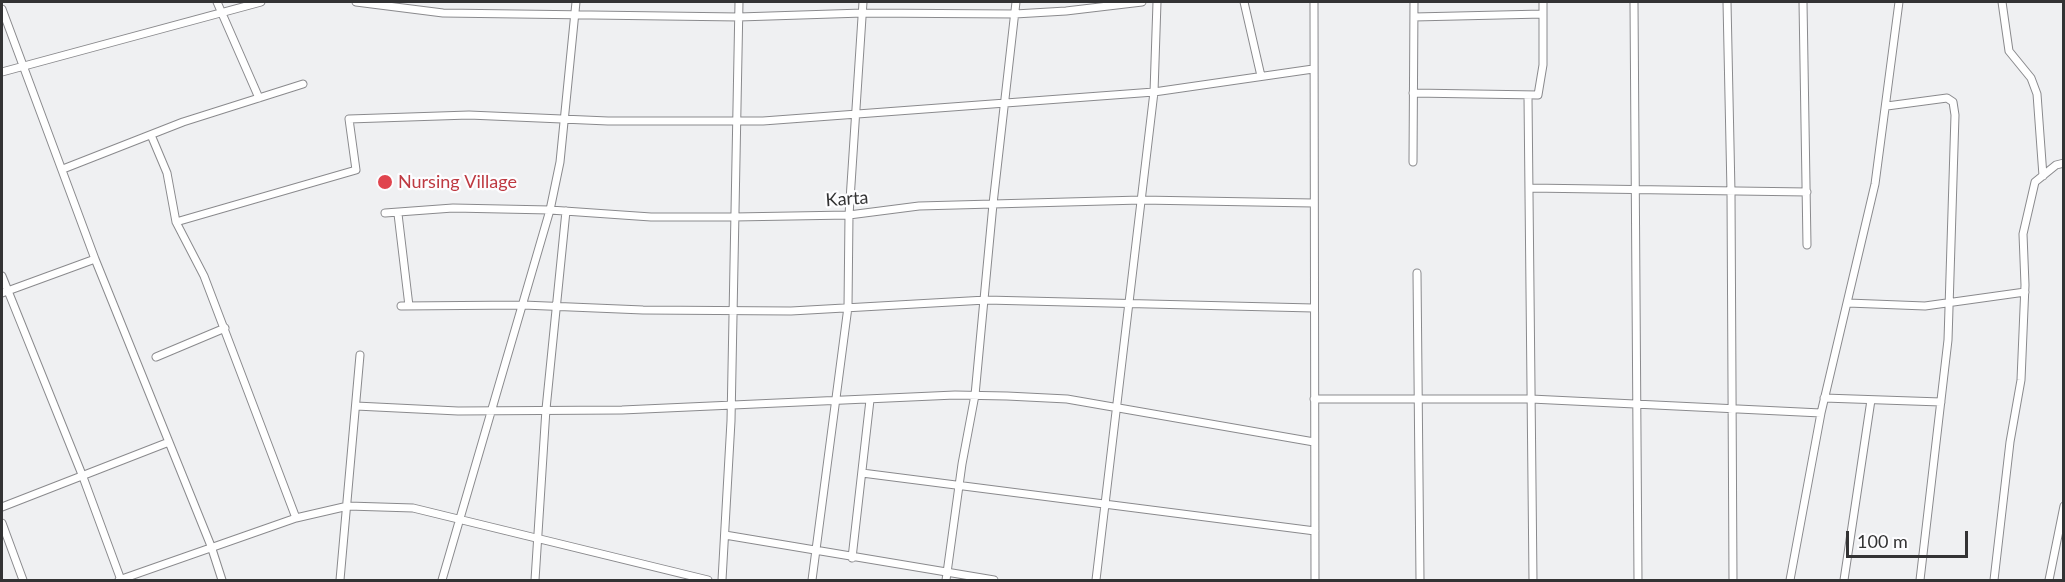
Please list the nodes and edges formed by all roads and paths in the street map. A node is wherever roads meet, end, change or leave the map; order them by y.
1 (217, 2) edge
2 (261, 2) edge
3 (356, 2) edge
4 (576, 2) edge
5 (739, 2) edge
6 (863, 2) edge
7 (1016, 2) edge
8 (1142, 2) edge
9 (1157, 2) edge
10 (1244, 2) edge
11 (1314, 2) edge
12 (1414, 2) edge
13 (1543, 2) edge
14 (1634, 2) edge
15 (1727, 2) edge
16 (1803, 2) edge
17 (1899, 2) edge
18 (2002, 2) edge
19 (2, 9) edge
20 (221, 12) junction
21 (574, 14) junction
22 (863, 14) junction
23 (1015, 14) junction
24 (1543, 14) junction
25 (739, 17) junction
26 (1414, 17) junction
27 (24, 66) junction
28 (1313, 69) junction
29 (2, 72) edge
30 (1261, 76) junction
31 (303, 84) dead end
32 (1154, 92) junction
33 (1413, 93) junction
34 (1528, 97) junction
35 (259, 98) junction
36 (1006, 105) junction
37 (1887, 106) junction
38 (856, 115) junction
39 (564, 118) junction
40 (735, 121) junction
41 (151, 135) junction
42 (1413, 162) dead end
43 (2064, 163) edge
44 (63, 170) junction
45 (2043, 176) junction
46 (1529, 188) junction
47 (1637, 190) junction
48 (1731, 192) junction
49 (1807, 192) junction
50 (1141, 200) junction
51 (1312, 203) junction
52 (993, 204) junction
53 (550, 210) junction
54 (566, 212) junction
55 (385, 213) dead end
56 (398, 214) junction
57 (849, 215) junction
58 (734, 217) junction
59 (176, 222) junction
60 (1807, 245) dead end
61 (95, 259) junction
62 (1417, 273) dead end
63 (2, 276) edge
64 (2025, 291) junction
65 (4, 292) edge
66 (986, 300) junction
67 (1949, 302) junction
68 (1128, 303) junction
69 (1848, 303) junction
70 (523, 304) junction
71 (848, 307) junction
72 (555, 308) junction
73 (1313, 308) junction
74 (732, 310) junction
75 (225, 328) junction
76 (360, 355) dead end
77 (156, 357) dead end
78 (975, 395) junction
79 (1824, 398) junction
80 (1314, 399) junction
81 (1420, 399) junction
82 (1531, 399) junction
83 (870, 400) junction
84 (1871, 400) junction
85 (838, 402) junction
86 (1637, 402) junction
87 (1941, 402) junction
88 (731, 405) junction
89 (356, 406) junction
90 (1117, 408) junction
91 (1731, 408) junction
92 (492, 409) junction
93 (546, 409) junction
94 (1821, 413) junction
95 (169, 442) junction
96 (1314, 442) junction
97 (862, 473) junction
98 (83, 477) junction
99 (958, 484) junction
100 (1106, 504) junction
101 (348, 506) junction
102 (2064, 506) edge
103 (2, 507) edge
104 (296, 518) junction
105 (459, 519) junction
106 (2, 523) edge
107 (1315, 531) junction
108 (725, 535) junction
109 (537, 538) junction
110 (212, 546) junction
111 (816, 549) junction
112 (852, 558) junction
113 (946, 577) edge
114 (23, 580) edge
115 (120, 580) edge
116 (222, 580) edge
117 (340, 580) edge
118 (442, 580) edge
119 (535, 580) edge
120 (708, 580) edge
121 (722, 580) edge
122 (812, 580) edge
123 (994, 580) edge
124 (1096, 580) edge
125 (1315, 580) edge
126 (1420, 580) edge
127 (1533, 580) edge
128 (1638, 580) edge
129 (1733, 580) edge
130 (1790, 580) edge
131 (1844, 580) edge
132 (1920, 580) edge
133 (1994, 580) edge
134 (2049, 580) edge

1 - 20 street
2 - 20 street
3 - 21 street
4 - 21 street
5 - 25 street
6 - 22 street
7 - 23 street
8 - 23 street
9 - 32 street
10 - 30 street
11 - 28 street
12 - 26 street
13 - 24 street
14 - 47 street
15 - 48 street
16 - 49 street
17 - 37 street
18 - 45 street
19 - 27 street
20 - 27 street
20 - 35 street
21 - 25 street
21 - 39 street
22 - 23 street
22 - 25 street
22 - 38 street
23 - 36 street
24 - 26 street
24 - 34 street
25 - 40 street
26 - 33 street
27 - 29 street
27 - 44 street
28 - 30 street
28 - 51 street
30 - 32 street
31 - 35 street
32 - 36 street
32 - 50 street
33 - 34 street
33 - 42 street
34 - 46 street
35 - 41 street
36 - 38 street
36 - 52 street
37 - 67 street
37 - 69 street
38 - 40 street
38 - 57 street
39 - 40 street
39 - 53 street
39 - 59 street
40 - 58 street
41 - 44 street
41 - 59 street
43 - 45 street
44 - 61 street
45 - 64 street
46 - 47 street
46 - 82 street
47 - 48 street
47 - 86 street
48 - 49 street
48 - 91 street
49 - 60 street
50 - 51 street, Karta
50 - 52 street, Karta
50 - 68 street
51 - 73 street
52 - 57 street, Karta
52 - 66 street
53 - 54 street, Karta
53 - 56 street, Karta
53 - 70 street
54 - 58 street, Karta
54 - 72 street
55 - 56 street, Karta
56 - 70 street
57 - 58 street, Karta
57 - 71 street
58 - 74 street
59 - 75 street
61 - 65 street
61 - 95 street
62 - 81 street
63 - 65 street
64 - 67 street
64 - 133 street
65 - 98 street
66 - 68 street
66 - 71 street
66 - 78 street
67 - 69 street
67 - 87 street
68 - 73 street
68 - 90 street
69 - 79 street
70 - 72 street
70 - 92 street
71 - 74 street
71 - 85 street
72 - 74 street
72 - 93 street
73 - 80 street
74 - 88 street
75 - 77 street
75 - 104 street
76 - 89 street
78 - 83 street
78 - 90 street
78 - 99 street
79 - 84 street
79 - 94 street
80 - 81 street
80 - 96 street
81 - 82 street
81 - 126 street
82 - 86 street
82 - 127 street
83 - 85 street
83 - 97 street
84 - 87 street
84 - 131 street
85 - 88 street
85 - 111 street
86 - 91 street
86 - 128 street
87 - 132 street
88 - 93 street
88 - 108 street
89 - 92 street
89 - 101 street
90 - 96 street
90 - 100 street
91 - 94 street
91 - 129 street
92 - 93 street
92 - 105 street
93 - 109 street
94 - 130 street
95 - 98 street
95 - 110 street
96 - 107 street
97 - 99 street
97 - 112 street
98 - 103 street
98 - 115 street
99 - 100 street
99 - 113 street
100 - 107 street
100 - 124 street
101 - 104 street
101 - 105 street
101 - 117 street
102 - 134 street
104 - 110 street
105 - 109 street
105 - 118 street
106 - 114 street
107 - 125 street
108 - 111 street
108 - 121 street
109 - 119 street
109 - 120 street
110 - 115 street
110 - 116 street
111 - 112 street
111 - 122 street
112 - 113 street
113 - 123 street

